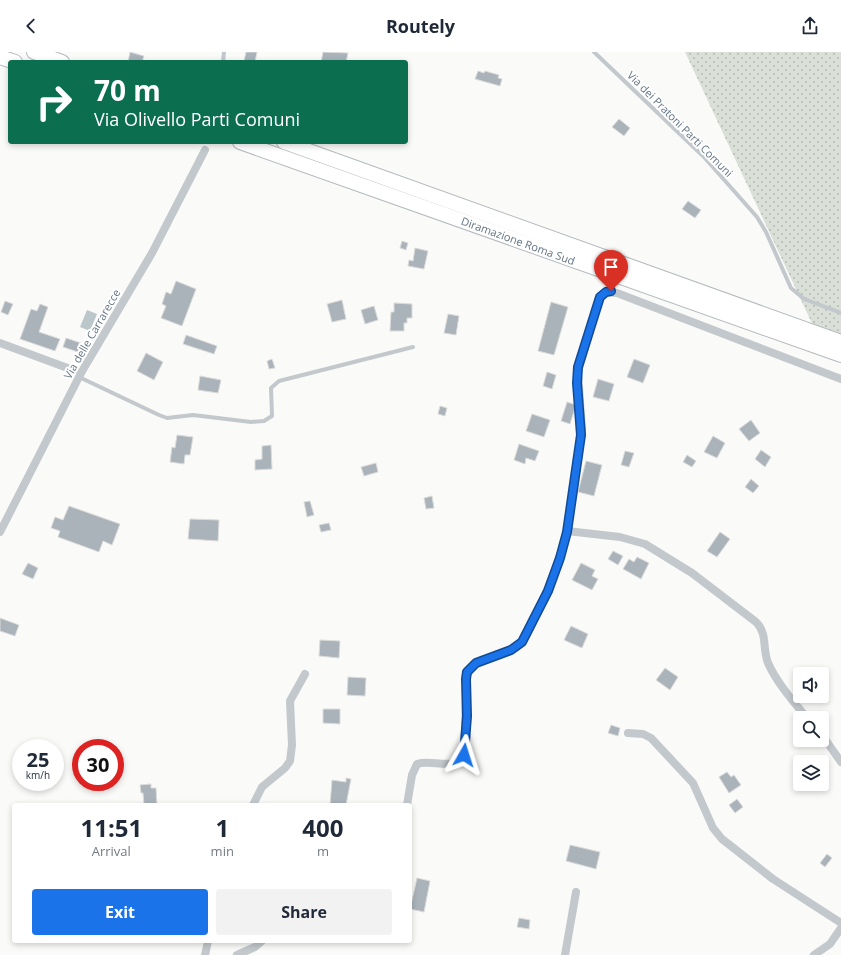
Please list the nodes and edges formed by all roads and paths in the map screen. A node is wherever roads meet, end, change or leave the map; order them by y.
1 (34, 52) edge
2 (594, 52) edge
3 (56, 60) edge
4 (246, 144) edge
5 (290, 144) edge
6 (205, 150) dead end
7 (841, 313) edge
8 (841, 342) edge
9 (0, 343) edge
10 (413, 347) dead end
11 (841, 356) edge
12 (80, 375) junction
13 (841, 379) edge
14 (0, 532) edge
15 (567, 532) junction
16 (305, 674) dead end
17 (801, 711) edge
18 (628, 733) dead end
19 (829, 745) edge
20 (841, 762) edge
21 (254, 803) edge
22 (407, 803) edge
23 (576, 892) dead end
24 (841, 923) edge
25 (841, 928) edge
26 (208, 943) edge
27 (260, 943) edge
28 (205, 955) edge
29 (237, 955) edge
30 (565, 955) edge
31 (814, 955) edge

1 - 3 highway
2 - 7 lane, Via dei Pratoni Parti Comuni
4 - 11 highway, Diramazione Roma Sud
5 - 8 highway, Diramazione Roma Sud
6 - 12 street, Via delle Carrarecce
9 - 12 street
10 - 12 lane
12 - 14 street, Via delle Carrarecce
13 - 15 street
15 - 17 street
15 - 22 street
16 - 21 street
18 - 24 street
19 - 20 street
23 - 30 street
25 - 31 street
26 - 28 street
27 - 29 street

